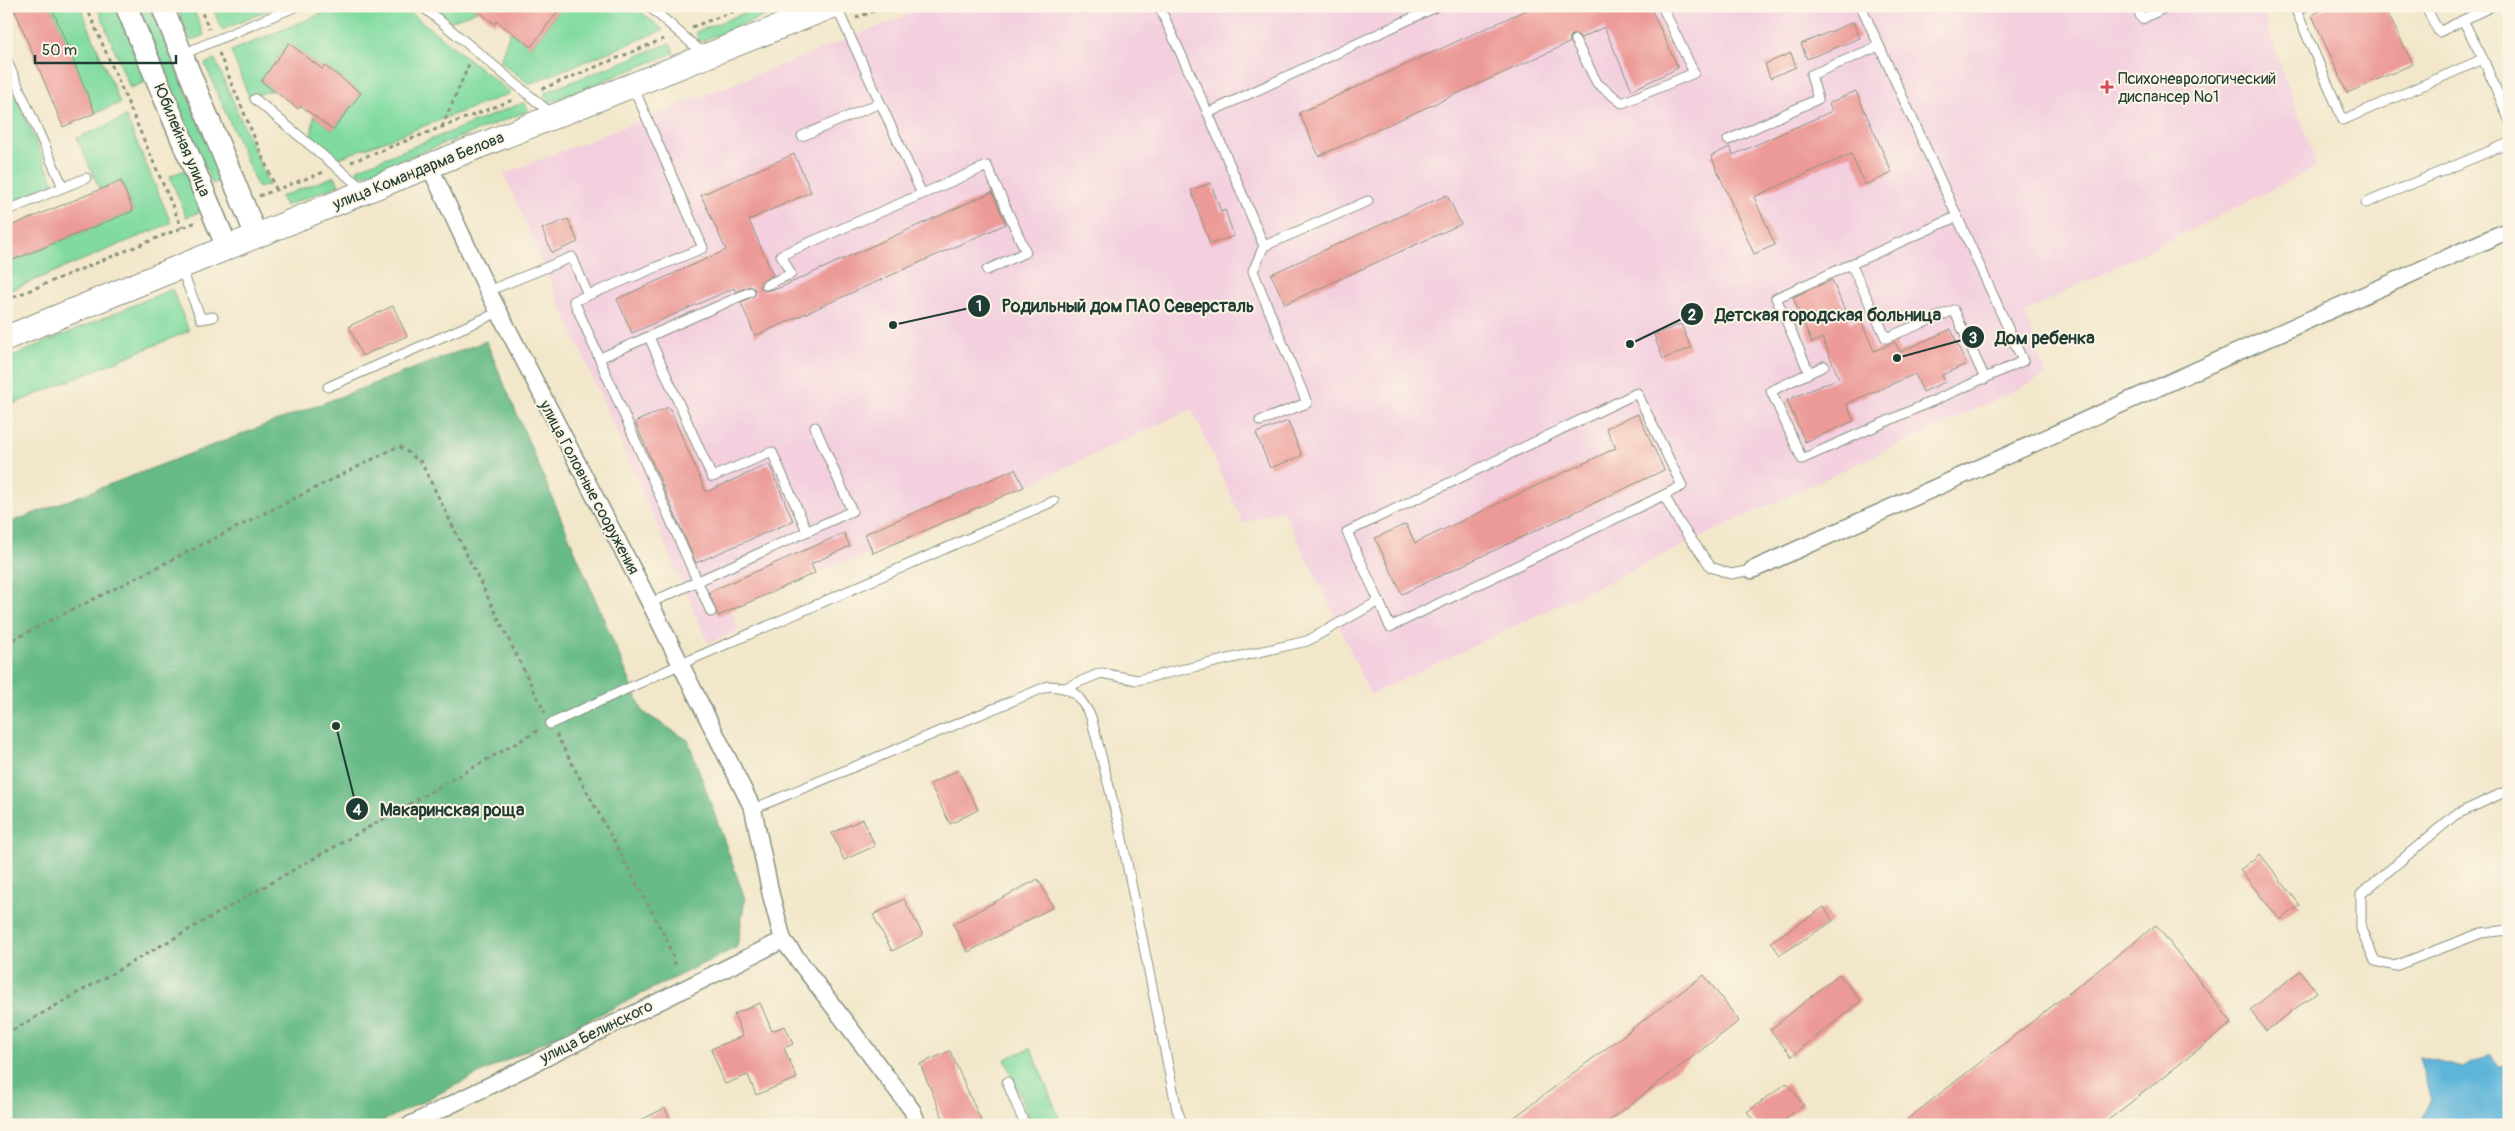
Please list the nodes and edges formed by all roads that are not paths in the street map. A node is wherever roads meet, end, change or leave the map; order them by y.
1 (126, 6) edge
2 (162, 6) edge
3 (297, 6) edge
4 (422, 6) edge
5 (649, 6) edge
6 (1159, 6) edge
7 (1438, 6) edge
8 (1662, 6) edge
9 (1861, 6) edge
10 (2136, 6) edge
11 (2168, 6) edge
12 (2305, 6) edge
13 (2425, 6) edge
14 (2492, 6) edge
15 (822, 8) edge
16 (2463, 20) junction
17 (1575, 40) dead end
18 (1879, 46) junction
19 (182, 54) junction
20 (706, 56) junction
21 (2483, 59) junction
22 (7, 61) edge
23 (633, 85) junction
24 (255, 99) dead end
25 (880, 103) junction
26 (1208, 113) junction
27 (555, 116) junction
28 (2509, 119) edge
29 (802, 136) dead end
30 (1728, 140) dead end
31 (2509, 144) edge
32 (429, 166) junction
33 (86, 178) dead end
34 (63, 188) junction
35 (366, 191) junction
36 (922, 194) junction
37 (1368, 201) dead end
38 (2366, 203) dead end
39 (6, 211) edge
40 (1956, 217) junction
41 (2509, 230) edge
42 (256, 235) junction
43 (227, 246) junction
44 (1264, 246) junction
45 (1851, 264) junction
46 (180, 266) junction
47 (987, 270) dead end
48 (766, 285) dead end
49 (488, 291) junction
50 (750, 292) dead end
51 (588, 295) junction
52 (499, 312) junction
53 (213, 317) dead end
54 (649, 337) junction
55 (6, 338) edge
56 (600, 358) junction
57 (1824, 366) dead end
58 (1809, 372) junction
59 (1984, 378) junction
60 (328, 387) dead end
61 (1260, 421) dead end
62 (815, 428) dead end
63 (1664, 495) junction
64 (1054, 501) dead end
65 (807, 531) junction
66 (1752, 570) joint
67 (697, 581) junction
68 (1379, 601) junction
69 (650, 603) junction
70 (711, 612) dead end
71 (681, 664) junction
72 (1067, 687) junction
73 (550, 724) road end
74 (2509, 790) edge
75 (753, 809) junction
76 (2509, 930) edge
77 (783, 940) junction
78 (1007, 1082) dead end
79 (410, 1125) edge
80 (918, 1125) edge
81 (1025, 1125) edge
82 (1183, 1125) edge

1 - 43 street, Юбилейная улица
2 - 19 street, Юбилейная улица
3 - 19 lane
4 - 27 lane
5 - 20 lane
6 - 26 lane
7 - 26 lane
8 - 17 lane
9 - 18 lane
10 - 11 lane
12 - 21 lane
13 - 16 lane
14 - 16 lane
15 - 20 main road, улица Командарма Белова
15 - 25 lane
16 - 21 lane
18 - 30 lane
18 - 40 lane
19 - 42 street, Юбилейная улица
20 - 23 main road, улица Командарма Белова
21 - 28 lane
22 - 34 lane
23 - 27 main road, улица Командарма Белова
23 - 51 lane
24 - 35 lane
25 - 29 lane
25 - 36 lane
26 - 44 lane
27 - 32 main road, улица Командарма Белова
31 - 38 lane
32 - 35 main road, улица Командарма Белова
32 - 49 street, улица Головные сооружения
33 - 34 lane
34 - 39 lane
35 - 42 main road, улица Командарма Белова
36 - 47 lane
36 - 48 lane
37 - 44 lane
40 - 45 lane
40 - 59 lane
41 - 66 street
42 - 43 main road, улица Командарма Белова
43 - 46 main road, улица Командарма Белова
44 - 61 lane
45 - 58 lane
45 - 59 lane
46 - 53 lane
46 - 55 main road, улица Командарма Белова
49 - 51 lane
49 - 52 street, улица Головные сооружения
50 - 54 lane
51 - 56 lane
52 - 60 lane
52 - 69 street, улица Головные сооружения
54 - 56 lane
54 - 65 lane
56 - 67 lane
57 - 58 lane
58 - 59 lane
62 - 65 lane
63 - 66 lane
63 - 68 lane
63 - 68 lane
64 - 71 lane
65 - 67 lane
67 - 69 lane
67 - 70 lane
68 - 72 lane
69 - 71 street, улица Головные сооружения
71 - 73 lane
71 - 75 street, улица Головные сооружения
72 - 75 lane
72 - 82 lane
74 - 76 lane
75 - 77 street
77 - 79 street, улица Белинского
77 - 80 street
78 - 81 lane

